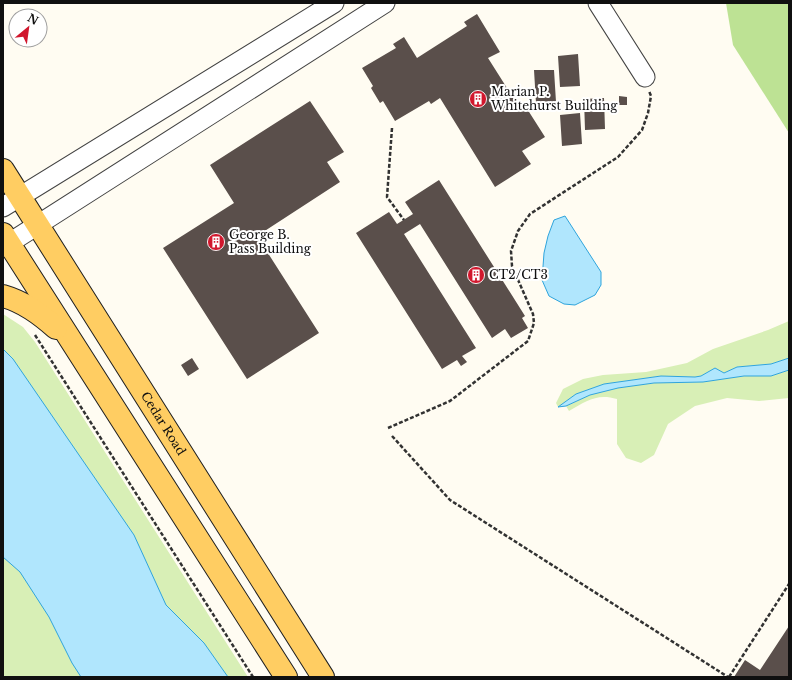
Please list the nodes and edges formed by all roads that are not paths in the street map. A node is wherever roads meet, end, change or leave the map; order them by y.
1 (334, 3) edge
2 (385, 3) edge
3 (598, 3) edge
4 (645, 77) road end
5 (3, 170) edge
6 (12, 202) edge
7 (38, 224) junction
8 (5, 241) edge
9 (3, 296) edge
10 (74, 345) junction
11 (286, 677) edge
12 (323, 677) edge

1 - 6 street
2 - 7 street
3 - 4 street
5 - 6 main road, Cedar Road
6 - 7 main road, Cedar Road
7 - 8 street
7 - 12 main road, Cedar Road
8 - 10 main road
9 - 10 main road
10 - 11 main road

